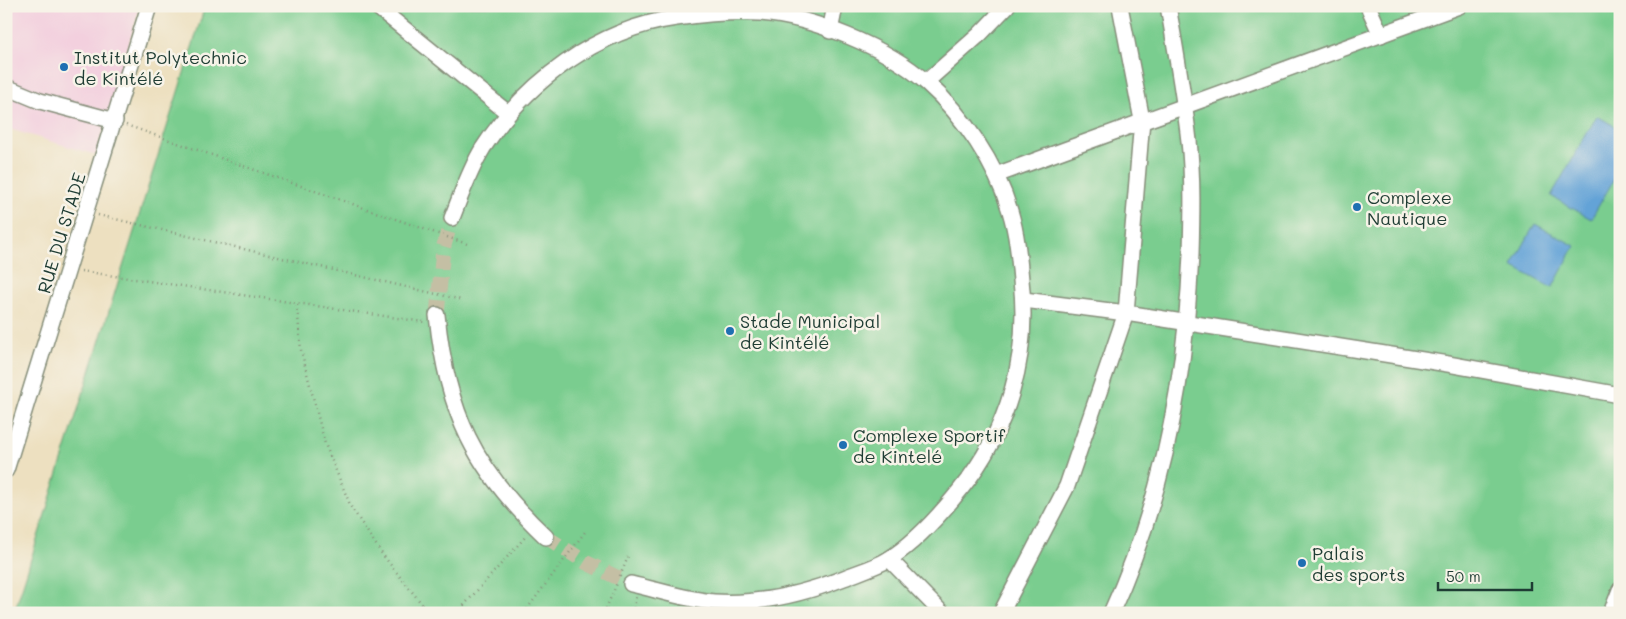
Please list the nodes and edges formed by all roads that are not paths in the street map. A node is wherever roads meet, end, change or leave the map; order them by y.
1 (149, 6) edge
2 (376, 6) edge
3 (835, 6) edge
4 (1007, 6) edge
5 (1120, 6) edge
6 (1168, 6) edge
7 (1368, 6) edge
8 (1459, 6) edge
9 (710, 10) edge
10 (830, 30) junction
11 (1381, 35) junction
12 (926, 82) junction
13 (6, 87) edge
14 (1184, 108) junction
15 (508, 113) junction
16 (1142, 120) junction
17 (115, 121) junction
18 (996, 175) junction
19 (452, 218) tunnel mouth
20 (1024, 300) junction
21 (1126, 313) junction
22 (437, 319) tunnel mouth
23 (1186, 324) junction
24 (1620, 394) edge
25 (7, 466) edge
26 (546, 537) tunnel mouth
27 (889, 559) junction
28 (631, 584) tunnel mouth
29 (1620, 590) edge
30 (942, 613) edge
31 (1001, 613) edge
32 (1111, 613) edge
33 (1611, 613) edge

1 - 17 street, RUE DU STADE
2 - 15 street
3 - 10 street
4 - 12 street
5 - 16 street
6 - 14 street
7 - 11 street
8 - 11 street
9 - 10 street
9 - 15 street
10 - 12 street
11 - 14 street
12 - 18 street
13 - 17 street
14 - 16 street
14 - 23 street
15 - 19 street
16 - 18 street
16 - 21 street
17 - 25 street, RUE DU STADE
18 - 20 street
20 - 21 street
20 - 27 street
21 - 23 street
21 - 31 street
22 - 26 street
23 - 24 street
23 - 32 street
27 - 28 street
27 - 30 street
29 - 33 street

